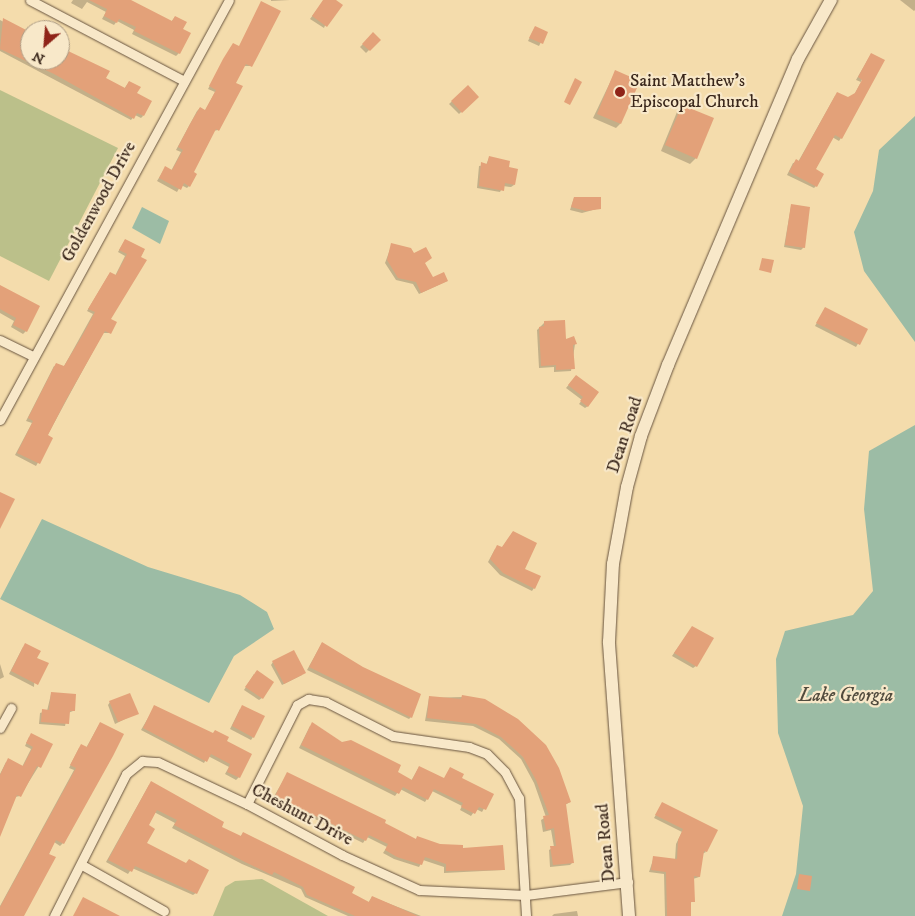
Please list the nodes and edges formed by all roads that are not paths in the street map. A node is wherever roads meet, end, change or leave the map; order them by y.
1 (30, 0) edge
2 (229, 0) edge
3 (831, 0) edge
4 (184, 80) junction
5 (0, 340) edge
6 (33, 356) junction
7 (0, 420) edge
8 (11, 708) dead end
9 (0, 728) edge
10 (247, 804) junction
11 (82, 865) junction
12 (628, 882) junction
13 (526, 895) junction
14 (164, 911) dead end
15 (54, 916) edge
16 (526, 916) edge
17 (629, 916) edge

1 - 4 street
2 - 4 street, Goldenwood Drive
3 - 12 main road, Dean Road
4 - 6 street, Goldenwood Drive
5 - 6 street
6 - 7 street, Goldenwood Drive
8 - 9 street
10 - 11 street, Cheshunt Drive
10 - 13 street, Cheshunt Drive
10 - 13 street
11 - 14 street
11 - 15 street, Cheshunt Drive
12 - 13 street, Cheshunt Drive
12 - 17 main road, Dean Road
13 - 16 street

